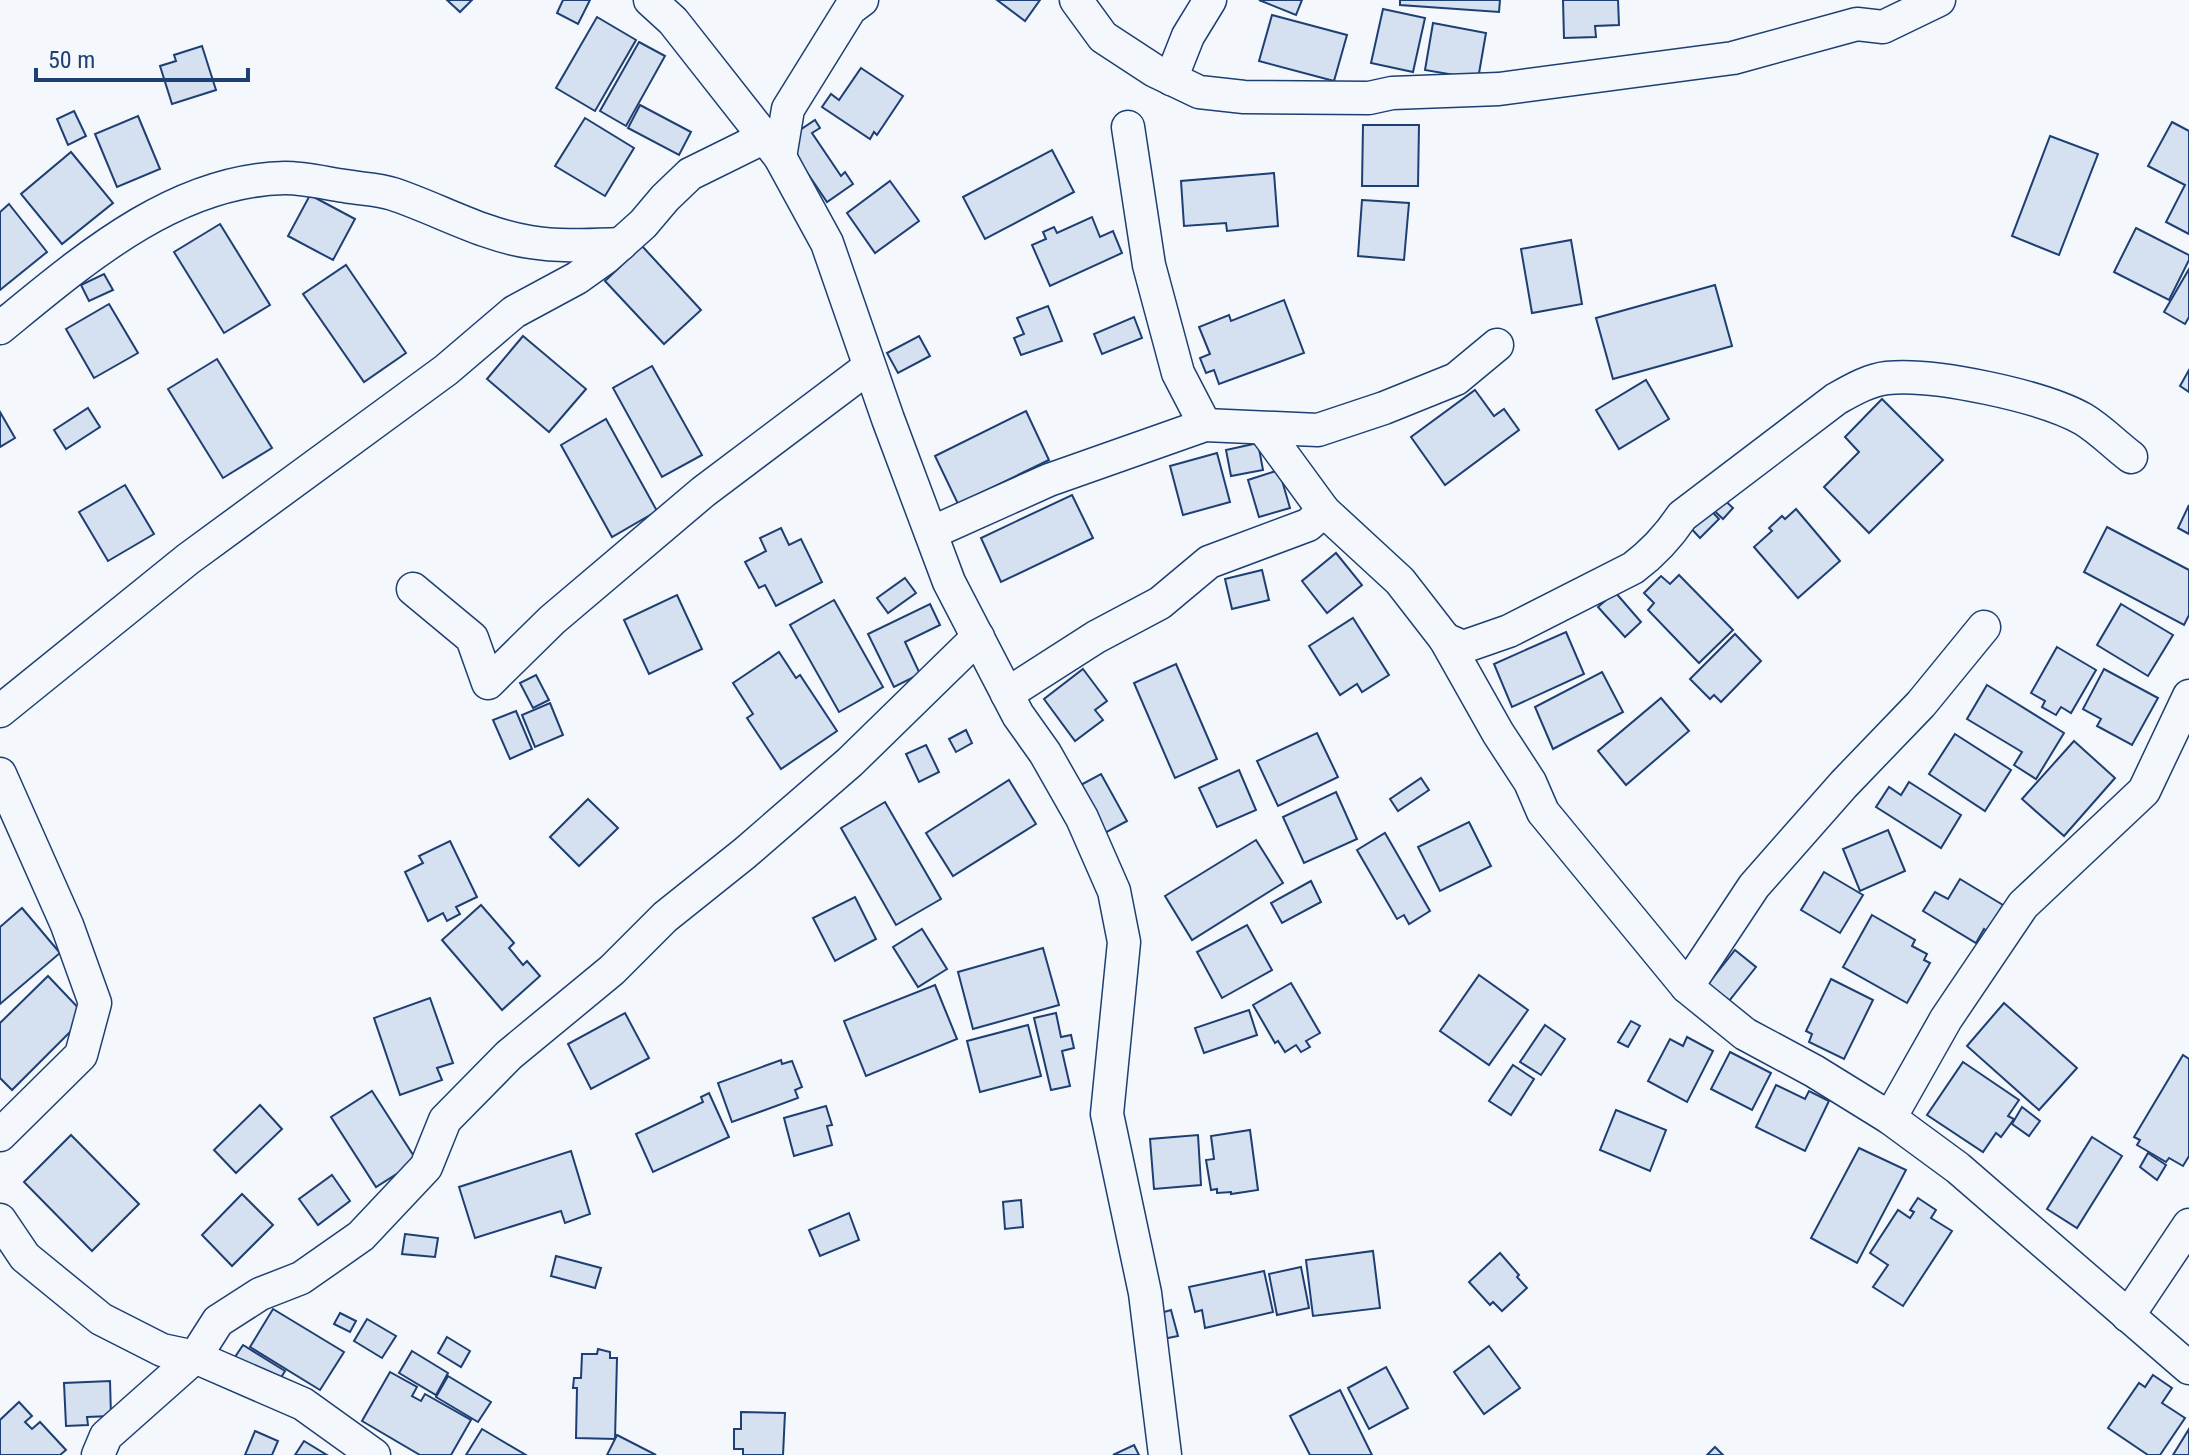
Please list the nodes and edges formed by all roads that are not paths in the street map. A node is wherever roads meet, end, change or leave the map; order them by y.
1 (650, 0) edge
2 (862, 0) edge
3 (1076, 0) edge
4 (1210, 0) edge
5 (1939, 0) edge
6 (1171, 79) junction
7 (744, 109) junction
8 (788, 109) junction
9 (1128, 127) dead end
10 (773, 147) junction
11 (621, 244) junction
12 (0, 328) edge
13 (1497, 345) dead end
14 (869, 367) junction
15 (1205, 425) junction
16 (1264, 429) junction
17 (2131, 457) dead end
18 (1324, 511) junction
19 (931, 533) junction
20 (413, 589) dead end
21 (1984, 627) dead end
22 (978, 637) junction
23 (1445, 639) junction
24 (1007, 694) junction
25 (2189, 696) edge
26 (0, 711) edge
27 (0, 774) edge
28 (1687, 987) junction
29 (1890, 1118) junction
30 (0, 1135) edge
31 (0, 1220) edge
32 (2189, 1225) edge
33 (2128, 1316) junction
34 (195, 1357) junction
35 (2189, 1368) edge
36 (98, 1455) edge
37 (374, 1455) edge
38 (1165, 1455) edge

1 - 7 street
2 - 8 street
3 - 6 street
4 - 6 street
5 - 6 street
7 - 8 street
7 - 10 street
8 - 10 street
9 - 15 street
10 - 11 street
10 - 14 street
11 - 12 street
11 - 26 street
13 - 16 street
14 - 19 street
14 - 20 street
15 - 16 street
15 - 19 street
16 - 18 street
17 - 23 street
18 - 23 street
18 - 24 street
19 - 22 street
21 - 28 street
22 - 24 street
22 - 34 street
23 - 28 street
24 - 38 street
25 - 29 street
27 - 30 street
28 - 29 street
29 - 33 street
31 - 34 street
32 - 33 street
33 - 35 street
34 - 36 street
34 - 37 street

